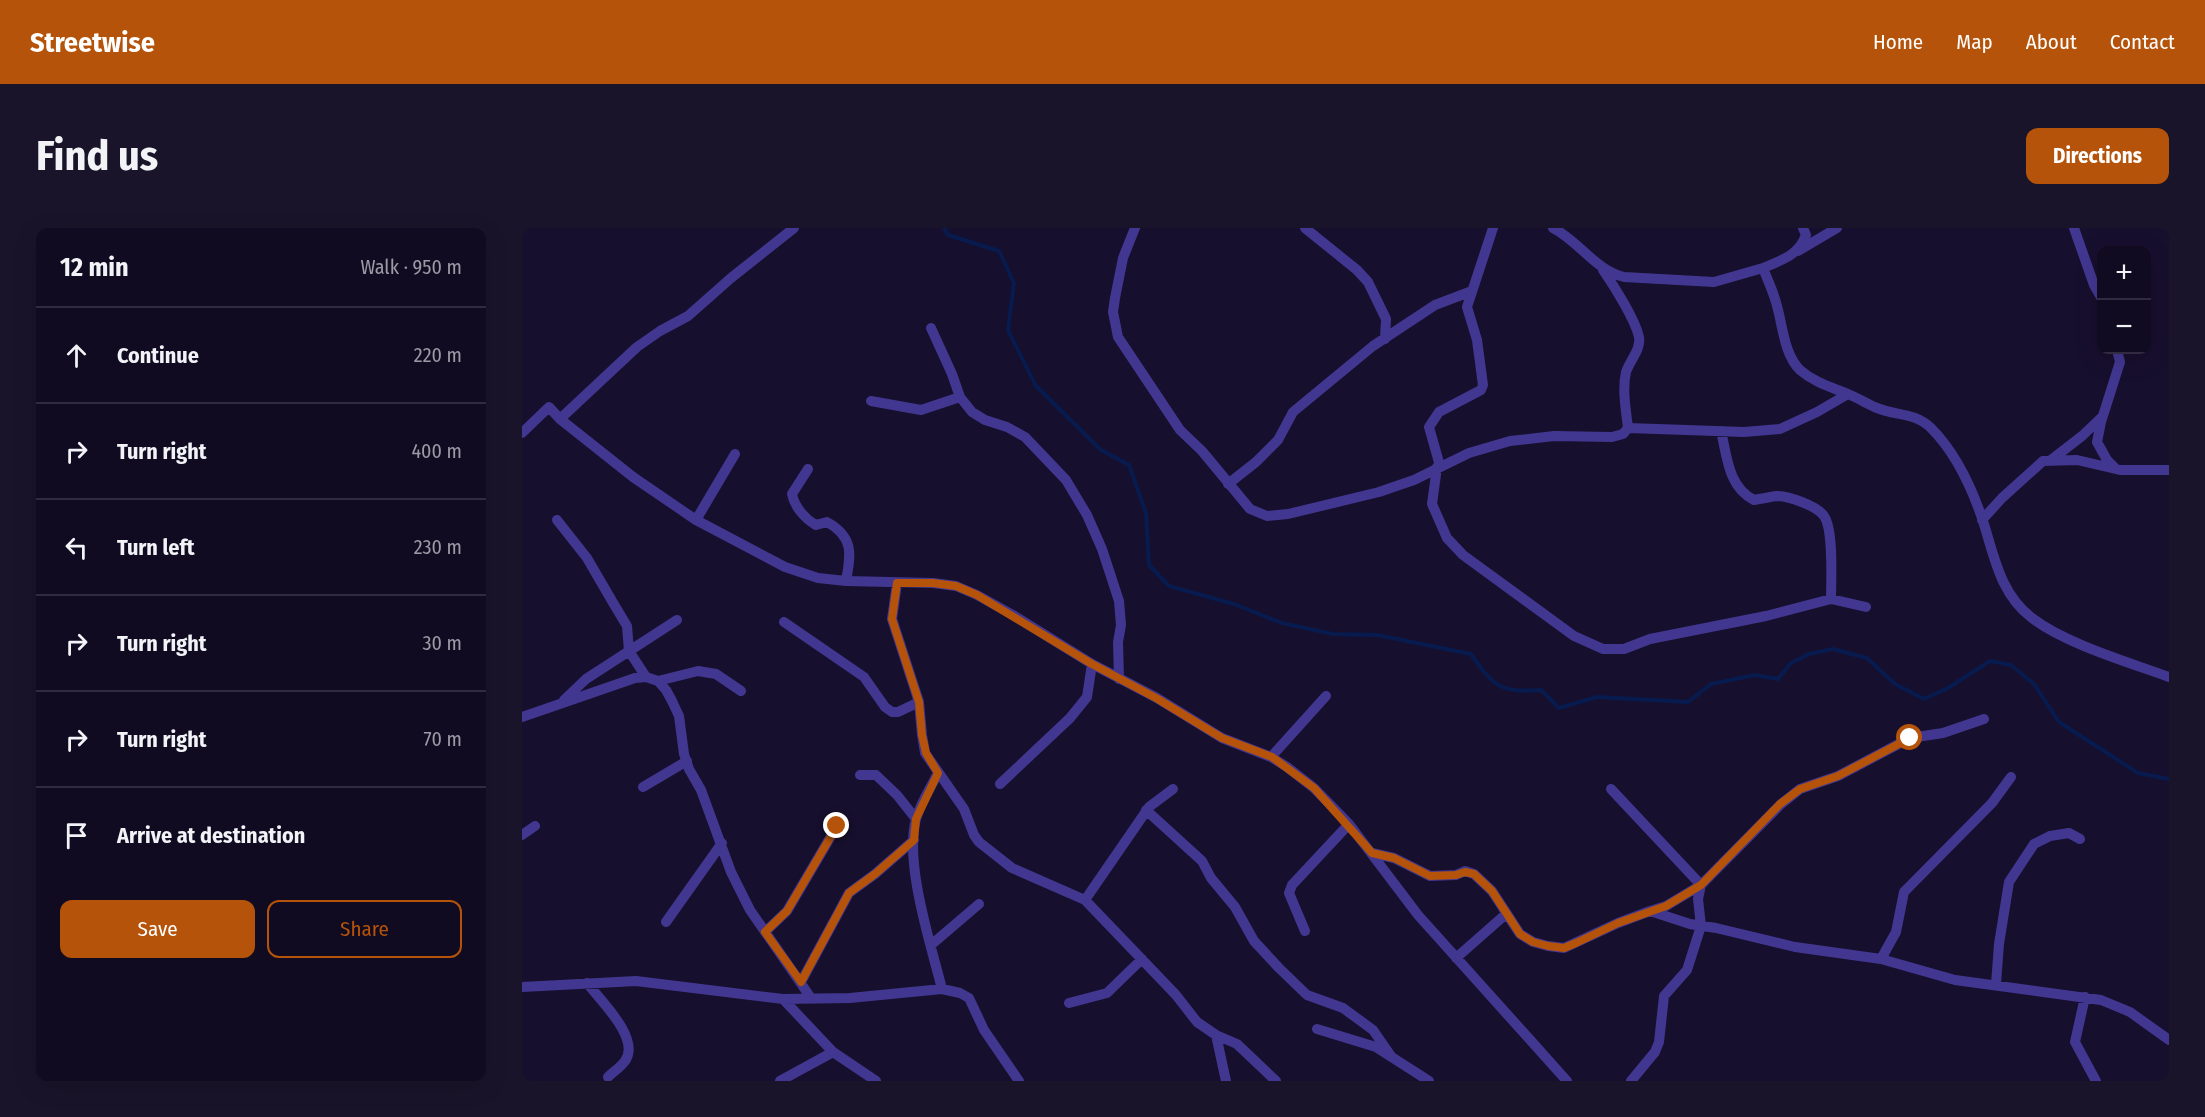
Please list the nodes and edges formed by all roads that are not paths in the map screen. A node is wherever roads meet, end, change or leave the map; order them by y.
1 (794, 228) edge
2 (1135, 228) edge
3 (1305, 228) edge
4 (1493, 228) edge
5 (1553, 228) edge
6 (1803, 228) edge
7 (1837, 228) edge
8 (2074, 228) edge
9 (1794, 254) junction
10 (1602, 268) junction
11 (1763, 268) junction
12 (1472, 291) junction
13 (2097, 291) edge
14 (931, 328) dead end
15 (1384, 339) junction
16 (2118, 354) edge
17 (1848, 394) junction
18 (960, 397) junction
19 (871, 401) dead end
20 (2103, 416) junction
21 (560, 419) junction
22 (1628, 428) junction
23 (1721, 431) junction
24 (522, 433) edge
25 (735, 454) dead end
26 (2050, 461) junction
27 (1438, 467) junction
28 (808, 469) dead end
29 (2116, 469) junction
30 (2169, 471) edge
31 (1228, 484) junction
32 (557, 520) dead end
33 (696, 520) junction
34 (1982, 520) junction
35 (846, 581) junction
36 (897, 583) junction
37 (1831, 599) junction
38 (1866, 607) dead end
39 (677, 620) dead end
40 (783, 622) dead end
41 (628, 651) junction
42 (1092, 664) junction
43 (646, 677) junction
44 (2169, 677) edge
45 (1119, 679) junction
46 (658, 681) junction
47 (741, 691) dead end
48 (1326, 696) dead end
49 (919, 702) junction
50 (560, 704) junction
51 (522, 717) edge
52 (1984, 719) dead end
53 (1272, 757) junction
54 (687, 761) junction
55 (938, 773) junction
56 (860, 775) dead end
57 (2011, 777) dead end
58 (1000, 784) dead end
59 (643, 786) dead end
60 (1173, 789) dead end
61 (1611, 789) dead end
62 (1146, 810) junction
63 (916, 819) junction
64 (1349, 824) junction
65 (535, 826) dead end
66 (837, 826) dead end
67 (522, 835) edge
68 (2080, 839) dead end
69 (914, 840) junction
70 (722, 843) junction
71 (1372, 853) junction
72 (1701, 885) junction
73 (1085, 900) junction
74 (979, 904) dead end
75 (1650, 911) junction
76 (1506, 914) junction
77 (666, 922) dead end
78 (1701, 926) junction
79 (1305, 931) dead end
80 (765, 932) junction
81 (931, 945) junction
82 (1456, 958) junction
83 (1142, 959) junction
84 (1881, 959) junction
85 (587, 982) junction
86 (801, 982) junction
87 (1996, 984) junction
88 (522, 987) edge
89 (942, 989) junction
90 (2085, 997) junction
91 (811, 998) junction
92 (783, 999) junction
93 (1069, 1004) dead end
94 (1317, 1029) dead end
95 (1215, 1035) junction
96 (2169, 1040) edge
97 (833, 1052) junction
98 (1391, 1056) junction
99 (608, 1077) dead end
100 (873, 1080) edge
101 (780, 1081) edge
102 (1019, 1081) edge
103 (1226, 1081) edge
104 (1276, 1081) edge
105 (1430, 1081) edge
106 (1567, 1081) edge
107 (1631, 1081) edge
108 (2096, 1081) edge

1 - 21 street
2 - 31 street
3 - 15 street
4 - 12 street
5 - 10 street
6 - 9 street
7 - 9 street
8 - 13 street
9 - 11 street
10 - 11 street
10 - 22 street
11 - 17 street
12 - 15 street
12 - 27 street
14 - 18 street
15 - 31 street
16 - 20 street
17 - 23 street
17 - 34 street
18 - 19 street
18 - 45 street
20 - 26 street
20 - 29 street
21 - 24 street
21 - 33 street
22 - 23 street
22 - 27 street
23 - 37 street
25 - 33 street
26 - 29 street
26 - 34 street
27 - 31 street
27 - 37 street
28 - 35 street
29 - 30 street
32 - 41 street
33 - 35 street
34 - 44 street
35 - 36 street
36 - 42 street
36 - 49 street
37 - 38 street
39 - 41 street
40 - 49 street
41 - 43 street
41 - 50 street
42 - 45 street
42 - 58 street
43 - 46 street
43 - 50 street
45 - 53 street
46 - 47 street
46 - 54 street
48 - 53 street
49 - 55 street
50 - 51 street
52 - 72 street
53 - 64 street
54 - 59 street
54 - 70 street
55 - 63 street
55 - 73 street
56 - 63 street
57 - 84 street
60 - 62 street
61 - 72 street
62 - 73 street
62 - 98 street
63 - 69 street
64 - 71 street
64 - 79 street
65 - 67 street
66 - 80 street
68 - 87 street
69 - 81 street
69 - 86 street
70 - 77 street
70 - 80 street
71 - 76 street
71 - 82 street
72 - 75 street
72 - 78 street
73 - 83 street
74 - 81 street
75 - 76 street
75 - 78 street
76 - 82 street
78 - 84 street
78 - 107 street
80 - 86 street
81 - 89 street
82 - 106 street
83 - 93 street
83 - 95 street
84 - 87 street
85 - 88 street
85 - 92 street
85 - 99 street
86 - 91 street
87 - 90 street
89 - 91 street
89 - 102 street
90 - 96 street
90 - 108 street
91 - 92 street
92 - 97 street
94 - 98 street
95 - 103 street
95 - 104 street
97 - 100 street
97 - 101 street
98 - 105 street

